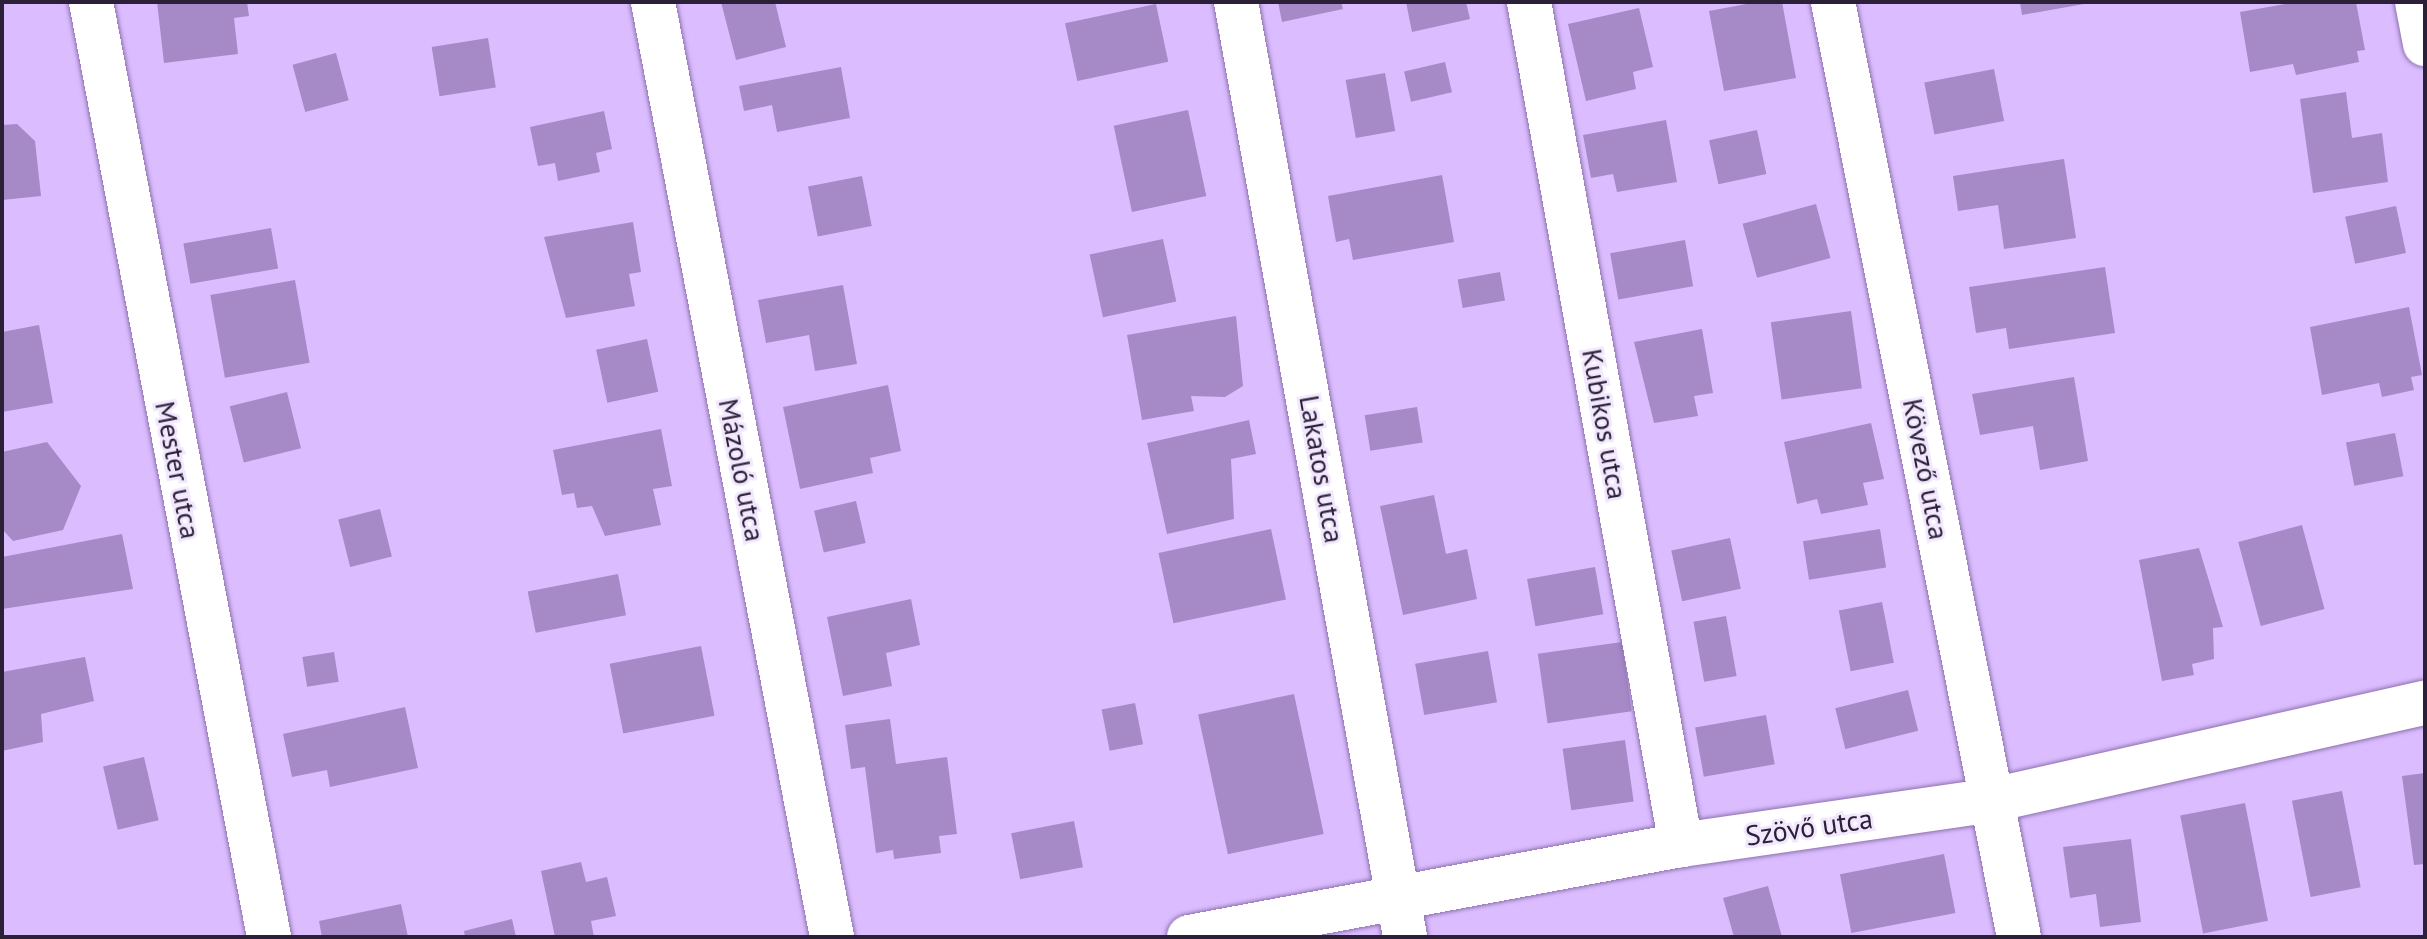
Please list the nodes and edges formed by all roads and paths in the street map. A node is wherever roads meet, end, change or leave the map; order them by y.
1 (91, 2) edge
2 (653, 2) edge
3 (1236, 2) edge
4 (1529, 2) edge
5 (1833, 2) edge
6 (2417, 2) edge
7 (2425, 44) edge
8 (2425, 703) edge
9 (1993, 800) junction
10 (1681, 845) junction
11 (1401, 917) edge
12 (269, 937) edge
13 (832, 937) edge
14 (1189, 937) edge
15 (2019, 937) edge

1 - 12 street, Mester utca
2 - 13 street, Mázoló utca
3 - 11 street, Lakatos utca
4 - 10 street, Kubikos utca
5 - 9 street, Kövező utca
6 - 7 street
8 - 9 street, Szövő utca
9 - 10 street, Szövő utca
9 - 15 street, Kövező utca
10 - 11 street, Szövő utca
11 - 14 street, Szövő utca

